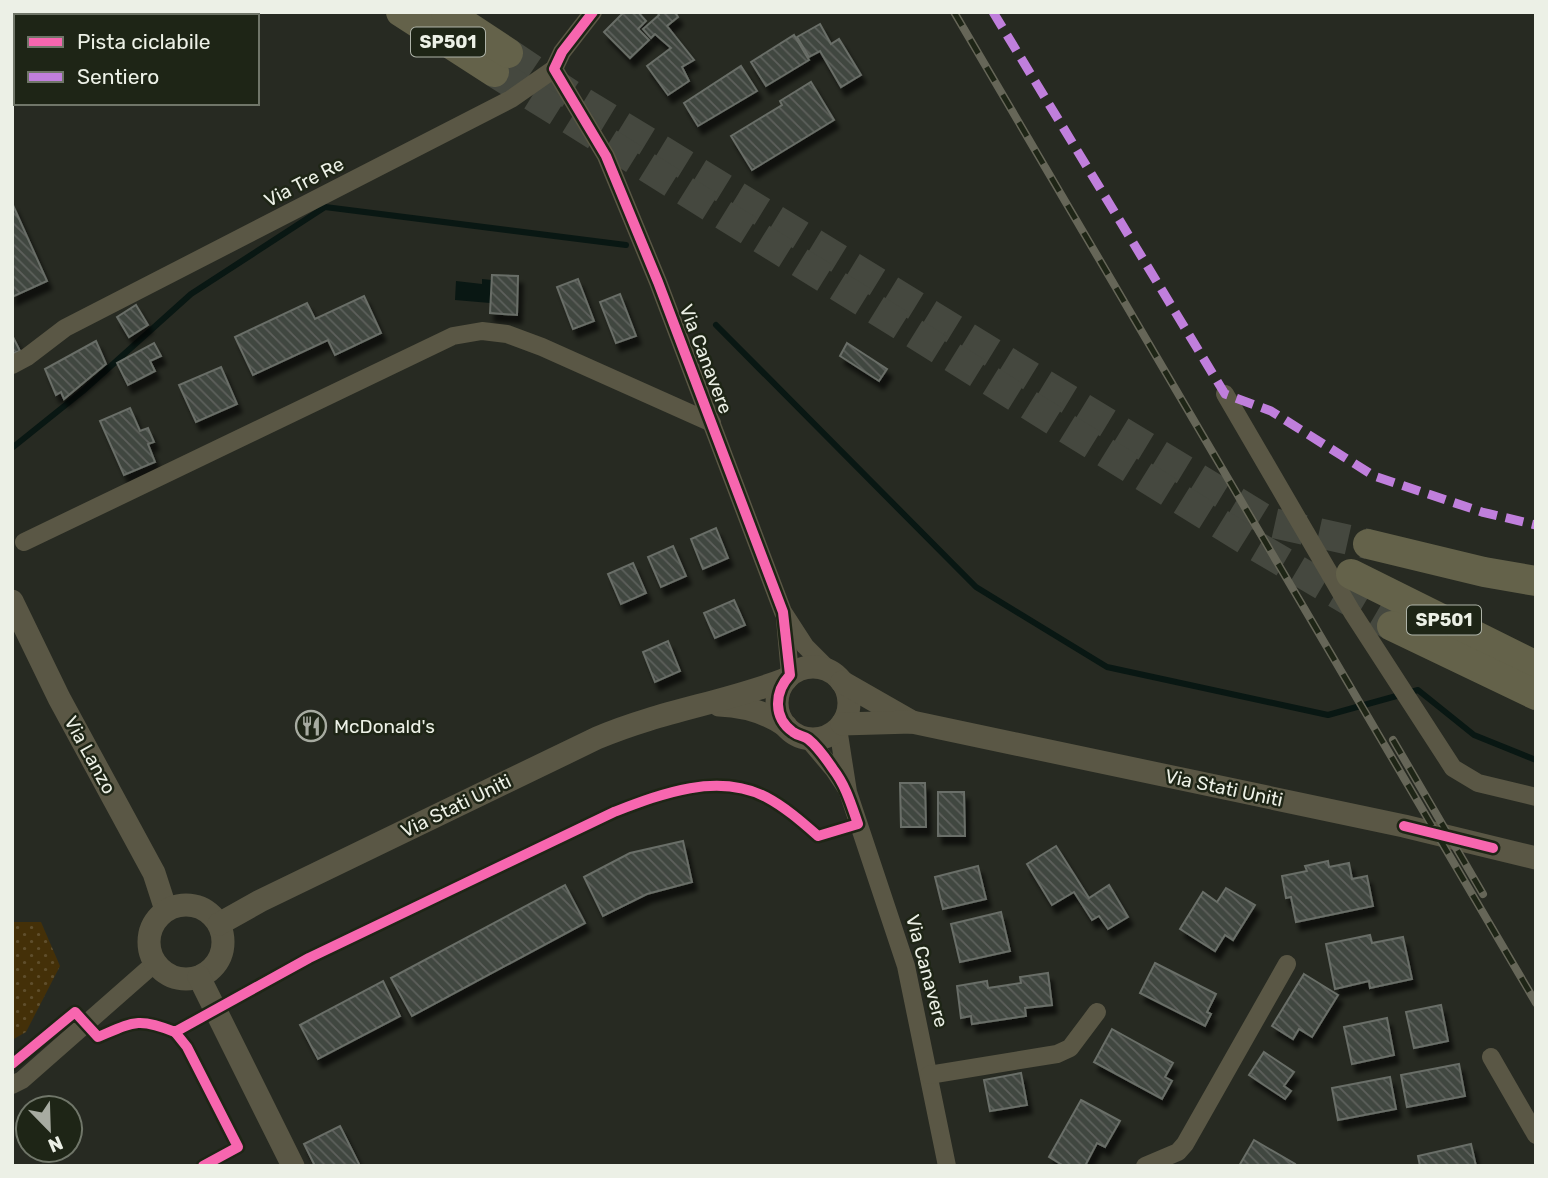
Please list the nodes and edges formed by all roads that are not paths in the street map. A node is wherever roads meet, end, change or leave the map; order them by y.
1 (401, 12) edge
2 (446, 12) edge
3 (593, 12) edge
4 (554, 69) junction
5 (12, 365) edge
6 (1225, 394) dead end
7 (712, 423) junction
8 (24, 542) dead end
9 (1368, 544) tunnel mouth
10 (1351, 574) tunnel mouth
11 (1536, 581) edge
12 (12, 601) edge
13 (783, 612) junction
14 (1392, 626) tunnel mouth
15 (1536, 666) edge
16 (836, 676) junction
17 (788, 677) junction
18 (1536, 695) edge
19 (699, 704) junction
20 (912, 723) junction
21 (786, 726) junction
22 (840, 726) junction
23 (807, 738) junction
24 (848, 792) junction
25 (1536, 797) edge
26 (1536, 858) edge
27 (166, 910) junction
28 (219, 924) junction
29 (155, 963) junction
30 (1287, 964) dead end
31 (198, 977) junction
32 (1097, 1012) dead end
33 (1491, 1057) dead end
34 (929, 1075) junction
35 (12, 1085) edge
36 (1536, 1135) edge
37 (293, 1166) edge
38 (947, 1166) edge
39 (1145, 1166) edge

1 - 2 highway, SP501
3 - 4 street, Via Tre Re
4 - 5 street, Via Tre Re
4 - 7 street, Via Canavere
6 - 25 street
7 - 8 street
7 - 13 street, Via Canavere
9 - 11 highway
10 - 15 highway, SP501
12 - 27 street, Via Lanzo
13 - 16 street, Via Canavere
13 - 17 street, Via Canavere
14 - 18 highway, SP501
16 - 17 street
16 - 20 street, Via Stati Uniti
16 - 22 street
17 - 19 street, Via Stati Uniti
17 - 21 street
19 - 21 street, Via Stati Uniti
19 - 28 street, Via Stati Uniti
20 - 22 street, Via Stati Uniti
20 - 26 street, Via Stati Uniti
21 - 23 street
22 - 23 street
22 - 24 street, Via Canavere
23 - 24 street, Via Canavere
24 - 34 street, Via Canavere
27 - 28 street
27 - 29 street
28 - 31 street
29 - 31 street
29 - 35 street
30 - 39 street
31 - 37 street
32 - 34 street
33 - 36 street
34 - 38 street, Via Canavere

